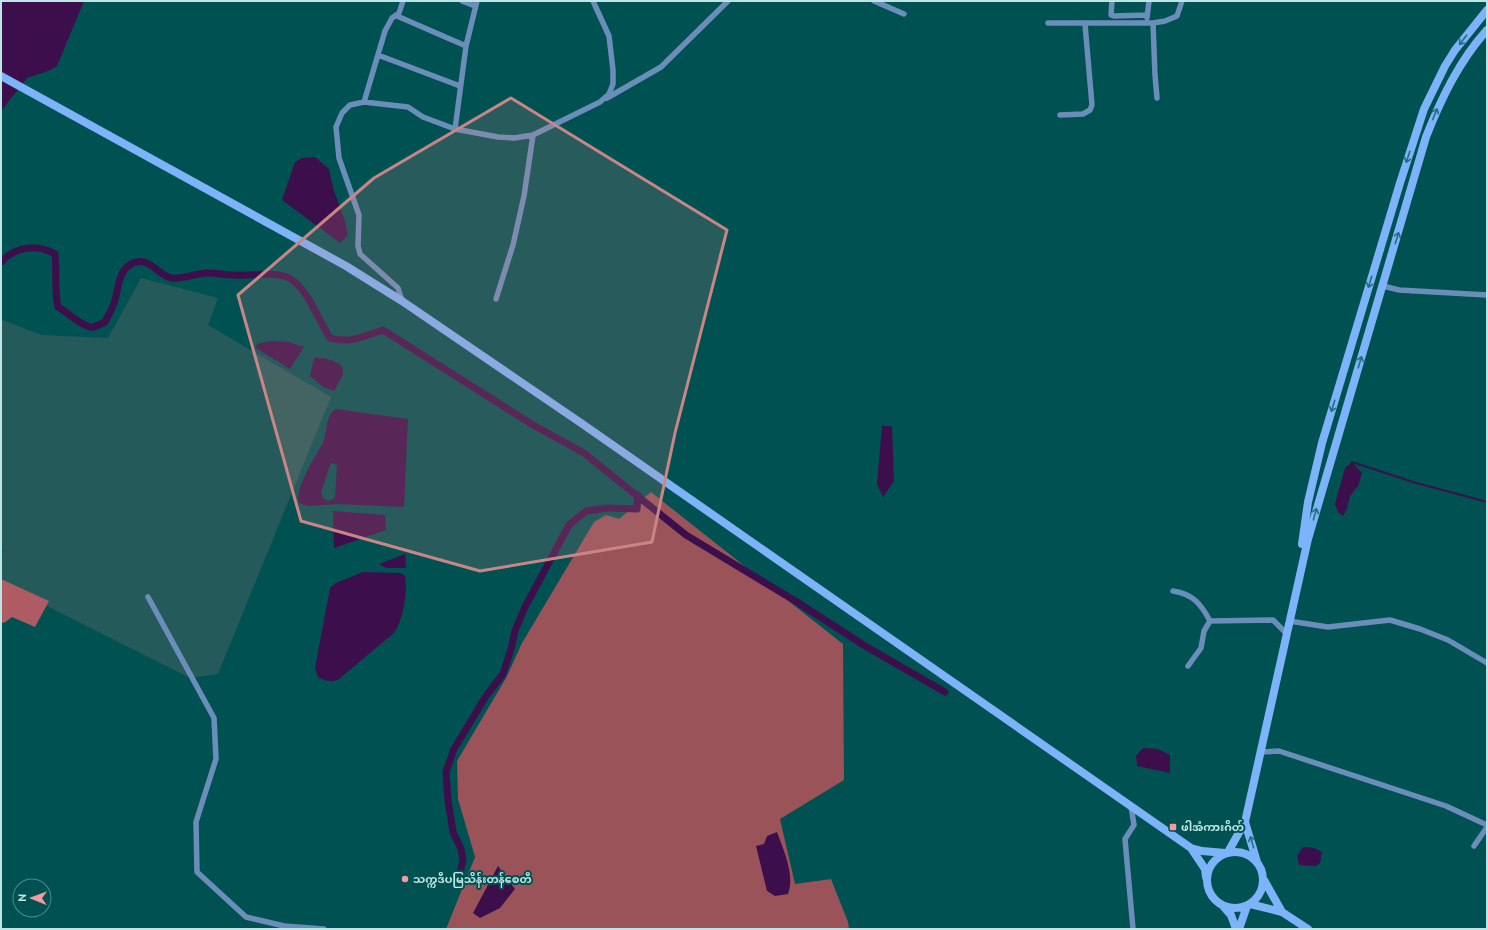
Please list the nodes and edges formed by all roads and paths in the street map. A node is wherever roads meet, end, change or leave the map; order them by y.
1 (403, 1) edge
2 (462, 1) edge
3 (593, 1) edge
4 (728, 1) edge
5 (874, 1) edge
6 (1112, 1) edge
7 (1149, 1) edge
8 (1182, 1) edge
9 (476, 4) edge
10 (1487, 10) edge
11 (904, 14) dead end
12 (1147, 15) junction
13 (397, 16) junction
14 (1048, 23) dead end
15 (1146, 23) junction
16 (1153, 23) junction
17 (1085, 24) junction
18 (1487, 30) edge
19 (466, 46) junction
20 (378, 56) junction
21 (1, 76) edge
22 (460, 86) junction
23 (1157, 98) dead end
24 (364, 102) junction
25 (600, 102) junction
26 (1060, 115) dead end
27 (455, 129) junction
28 (533, 135) junction
29 (1383, 286) junction
30 (1487, 295) edge
31 (496, 299) dead end
32 (402, 301) junction
33 (1173, 591) dead end
34 (1295, 592) junction
35 (148, 597) dead end
36 (1210, 621) junction
37 (1289, 621) junction
38 (1286, 633) junction
39 (1487, 662) edge
40 (1188, 666) dead end
41 (1261, 752) junction
42 (1131, 806) junction
43 (1245, 822) junction
44 (1487, 826) edge
45 (1474, 846) dead end
46 (1191, 848) junction
47 (1227, 852) junction
48 (1257, 862) junction
49 (1206, 879) junction
50 (1263, 879) junction
51 (1248, 905) junction
52 (1224, 906) junction
53 (1282, 912) junction
54 (324, 929) edge
55 (1133, 929) edge
56 (1238, 929) edge
57 (1308, 929) edge

1 - 13 street
2 - 9 street
3 - 25 street
4 - 25 street
5 - 11 street
6 - 12 street
7 - 12 street
8 - 16 street
9 - 19 street
10 -> 34 main road
12 - 15 street
13 - 19 street
13 - 20 street
14 - 17 street
15 - 16 street
15 - 17 street
16 - 23 street
17 - 26 street
29 -> 18 main road
19 - 22 street
20 - 22 street
20 - 24 street
21 - 32 main road
22 - 27 street
24 - 27 street
24 - 32 street
25 - 28 street
27 - 28 street
28 - 31 street
29 - 30 street
34 -> 29 main road
32 - 42 main road
33 - 36 street
34 - 37 main road
35 - 54 street
36 - 38 street
36 - 40 street
37 - 38 main road
37 - 39 street
38 - 41 main road
41 - 43 main road
41 - 44 street
42 - 46 main road
42 - 55 street
43 - 47 main road
48 -> 43 main road
44 - 45 street
46 - 47 main road
46 - 49 main road
47 - 48 main road
47 - 49 main road
48 - 50 main road
49 - 52 main road
50 - 51 main road
50 - 53 main road
51 - 52 main road
51 - 53 main road
51 - 56 main road
52 - 56 main road
53 - 57 main road

